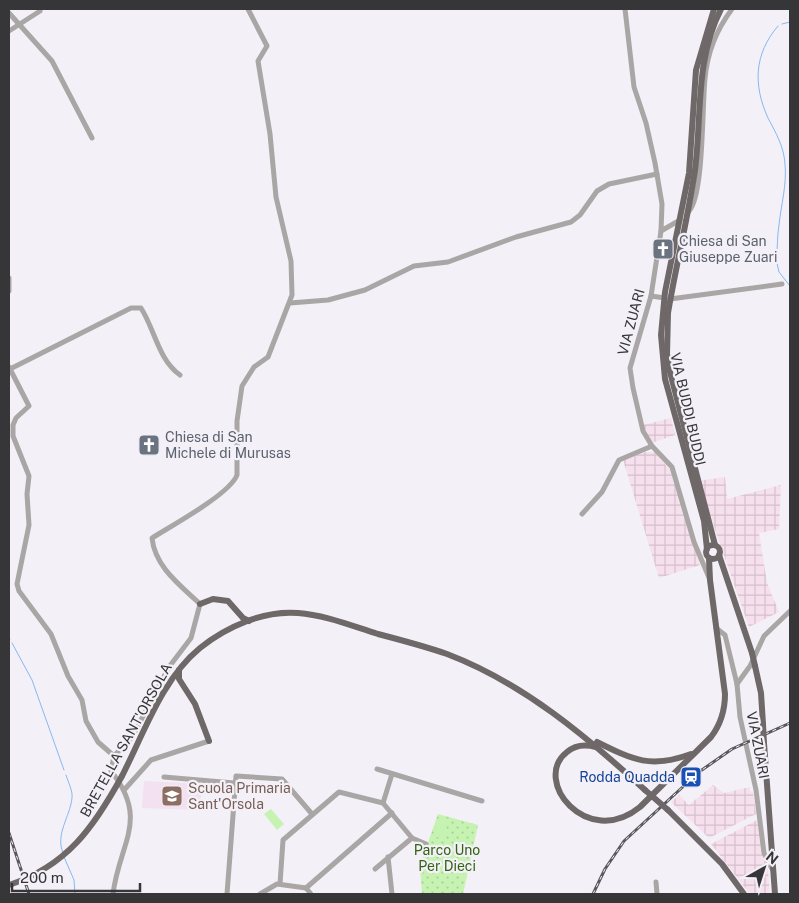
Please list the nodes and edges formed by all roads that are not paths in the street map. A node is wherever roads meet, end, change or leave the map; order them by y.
1 (248, 9) edge
2 (625, 9) edge
3 (714, 9) edge
4 (722, 9) edge
5 (732, 9) edge
6 (40, 11) dead end
7 (9, 13) edge
8 (724, 20) junction
9 (18, 25) junction
10 (9, 31) edge
11 (92, 138) dead end
12 (657, 174) junction
13 (691, 209) junction
14 (680, 220) junction
15 (661, 231) junction
16 (9, 278) edge
17 (782, 284) dead end
18 (9, 291) edge
19 (651, 296) junction
20 (668, 298) junction
21 (290, 303) junction
22 (9, 368) edge
23 (180, 375) dead end
24 (652, 446) junction
25 (582, 514) dead end
26 (715, 545) junction
27 (707, 549) junction
28 (719, 555) junction
29 (709, 558) junction
30 (710, 580) junction
31 (200, 604) junction
32 (237, 611) junction
33 (790, 611) edge
34 (249, 622) junction
35 (236, 626) junction
36 (716, 628) junction
37 (178, 670) junction
38 (737, 684) junction
39 (183, 687) junction
40 (167, 688) junction
41 (587, 738) junction
42 (209, 741) joint
43 (599, 748) junction
44 (694, 753) junction
45 (114, 756) junction
46 (377, 769) dead end
47 (392, 774) junction
48 (164, 777) dead end
49 (234, 783) junction
50 (125, 789) junction
51 (482, 801) dead end
52 (383, 803) junction
53 (392, 813) junction
54 (312, 814) junction
55 (412, 838) junction
56 (426, 844) dead end
57 (388, 857) junction
58 (375, 869) dead end
59 (772, 869) junction
60 (656, 882) dead end
61 (280, 884) junction
62 (9, 885) edge
63 (306, 888) junction
64 (113, 894) edge
65 (227, 894) edge
66 (260, 894) edge
67 (311, 894) edge
68 (392, 894) edge
69 (657, 894) edge
70 (744, 894) edge
71 (775, 894) edge

1 - 21 street
2 - 12 street, VIA ZUARI
3 - 14 main road, VIA BUDDI BUDDI
4 - 8 street
4 - 13 main road, VIA BUDDI BUDDI
5 - 8 street
6 - 9 street
7 - 9 street
8 - 13 street
9 - 10 street
9 - 11 street
12 - 15 street, VIA ZUARI
12 - 21 street
13 - 20 main road, VIA BUDDI BUDDI
14 - 15 street
14 - 20 main road, VIA BUDDI BUDDI
15 - 19 street, VIA ZUARI
16 - 18 street
17 - 20 street
19 - 20 street
19 - 24 street, VIA ZUARI
20 - 26 main road, VIA BUDDI BUDDI
20 - 27 main road, VIA BUDDI BUDDI
21 - 31 street
22 - 23 street
22 - 45 street
24 - 25 street
24 - 30 street, VIA ZUARI
26 - 27 main road
26 - 28 main road
27 - 29 main road
28 - 29 main road
28 - 59 main road, bridge
29 - 30 main road
30 - 36 main road
31 - 32 main road
31 - 45 street
32 - 34 main road
32 - 35 main road
33 - 38 street
34 - 35 main road, BRETELLA SANT'ORSOLA
34 - 41 main road, BRETELLA SANT'ORSOLA
35 - 37 main road, BRETELLA SANT'ORSOLA
36 - 38 street, VIA ZUARI
36 - 44 main road
37 - 39 main road
37 - 40 main road, BRETELLA SANT'ORSOLA
38 - 59 street, VIA ZUARI
39 - 40 main road
39 - 42 main road
40 - 62 main road, BRETELLA SANT'ORSOLA, bridge
41 - 43 main road, BRETELLA SANT'ORSOLA
41 - 44 main road
42 - 50 street
43 - 44 main road
43 - 70 main road, BRETELLA SANT'ORSOLA, bridge
45 - 50 street
46 - 47 street
47 - 51 street
47 - 52 street
48 - 49 street
49 - 54 street
49 - 65 street
50 - 64 street
52 - 53 street
52 - 54 street
53 - 55 street
53 - 63 street
54 - 61 street
55 - 56 street
55 - 57 street
57 - 58 street
57 - 68 street
59 - 71 main road
60 - 69 street
61 - 63 street
61 - 66 street
63 - 67 street

